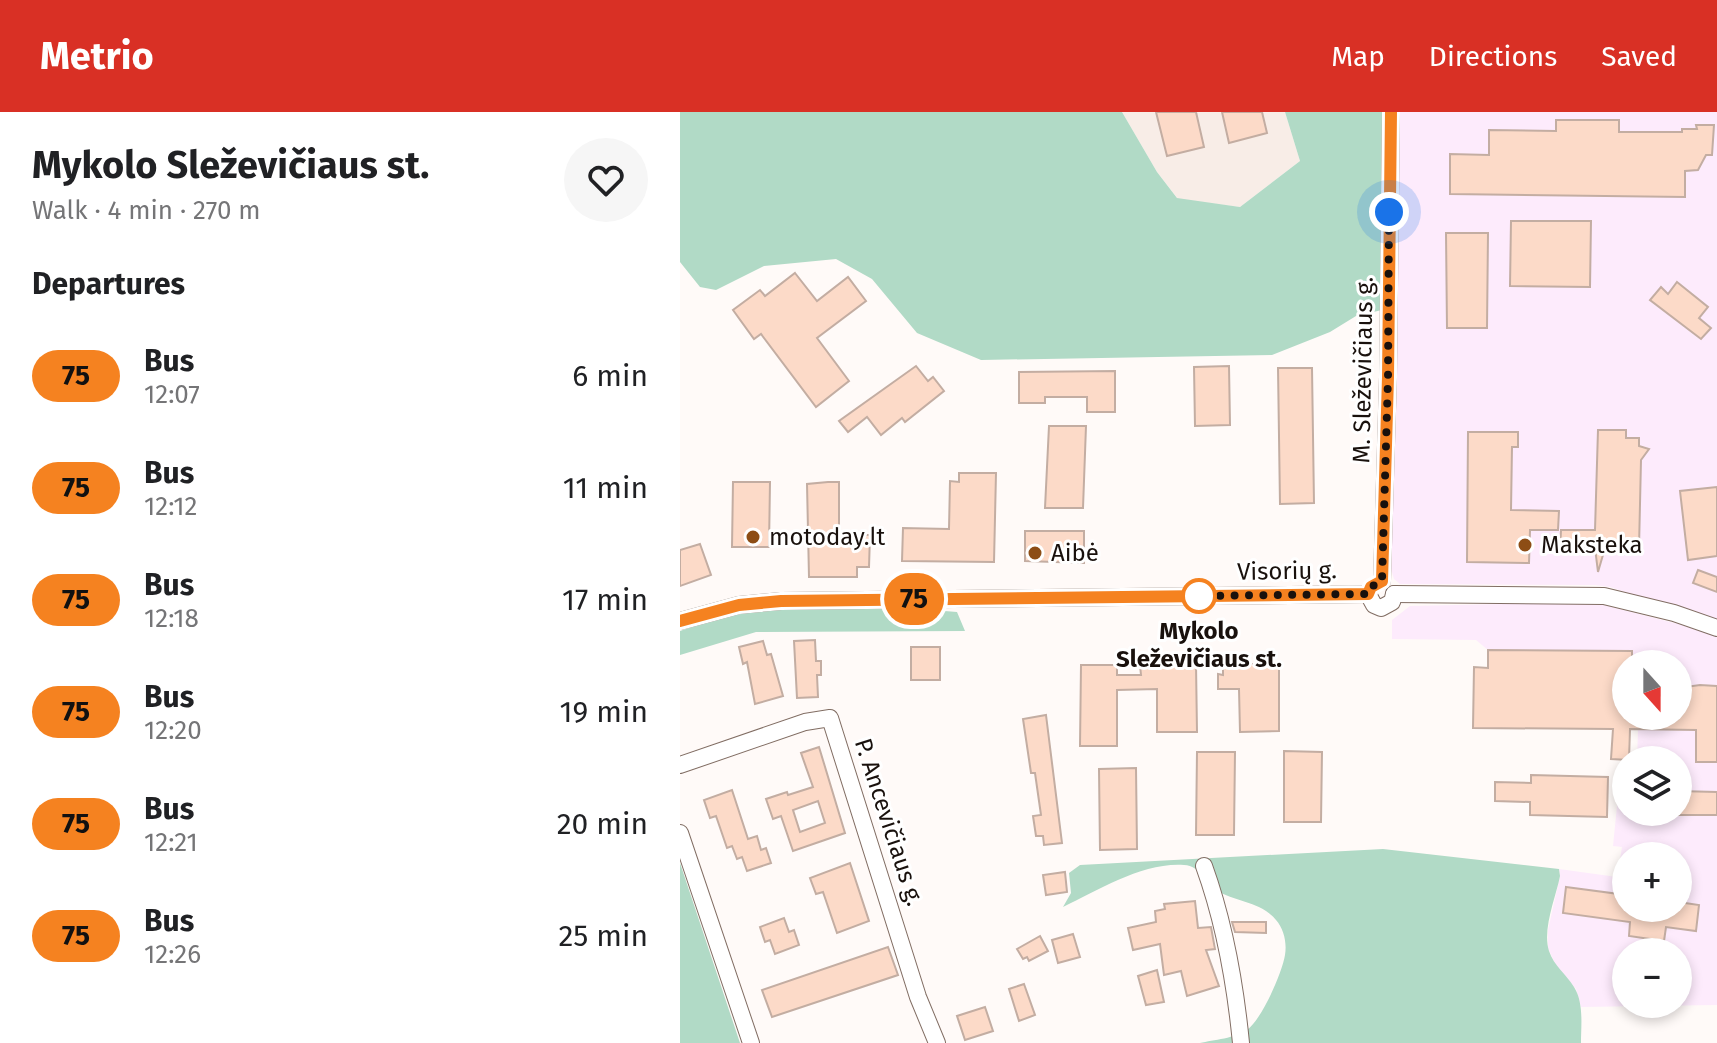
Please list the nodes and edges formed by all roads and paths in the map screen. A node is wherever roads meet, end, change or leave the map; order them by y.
1 (1391, 112) edge
2 (1382, 581) junction
3 (1368, 594) junction
4 (1394, 594) junction
5 (680, 621) edge
6 (1717, 628) edge
7 (680, 765) edge
8 (680, 833) edge
9 (1204, 866) dead end
10 (751, 1043) edge
11 (937, 1043) edge
12 (1241, 1043) edge

1 - 2 street, M. Sleževičiaus g.
2 - 3 street
2 - 4 street
3 - 4 street
3 - 5 street, Visorių g.
4 - 6 street
7 - 11 street, P. Ancevičiaus g.
8 - 10 street
9 - 12 street

